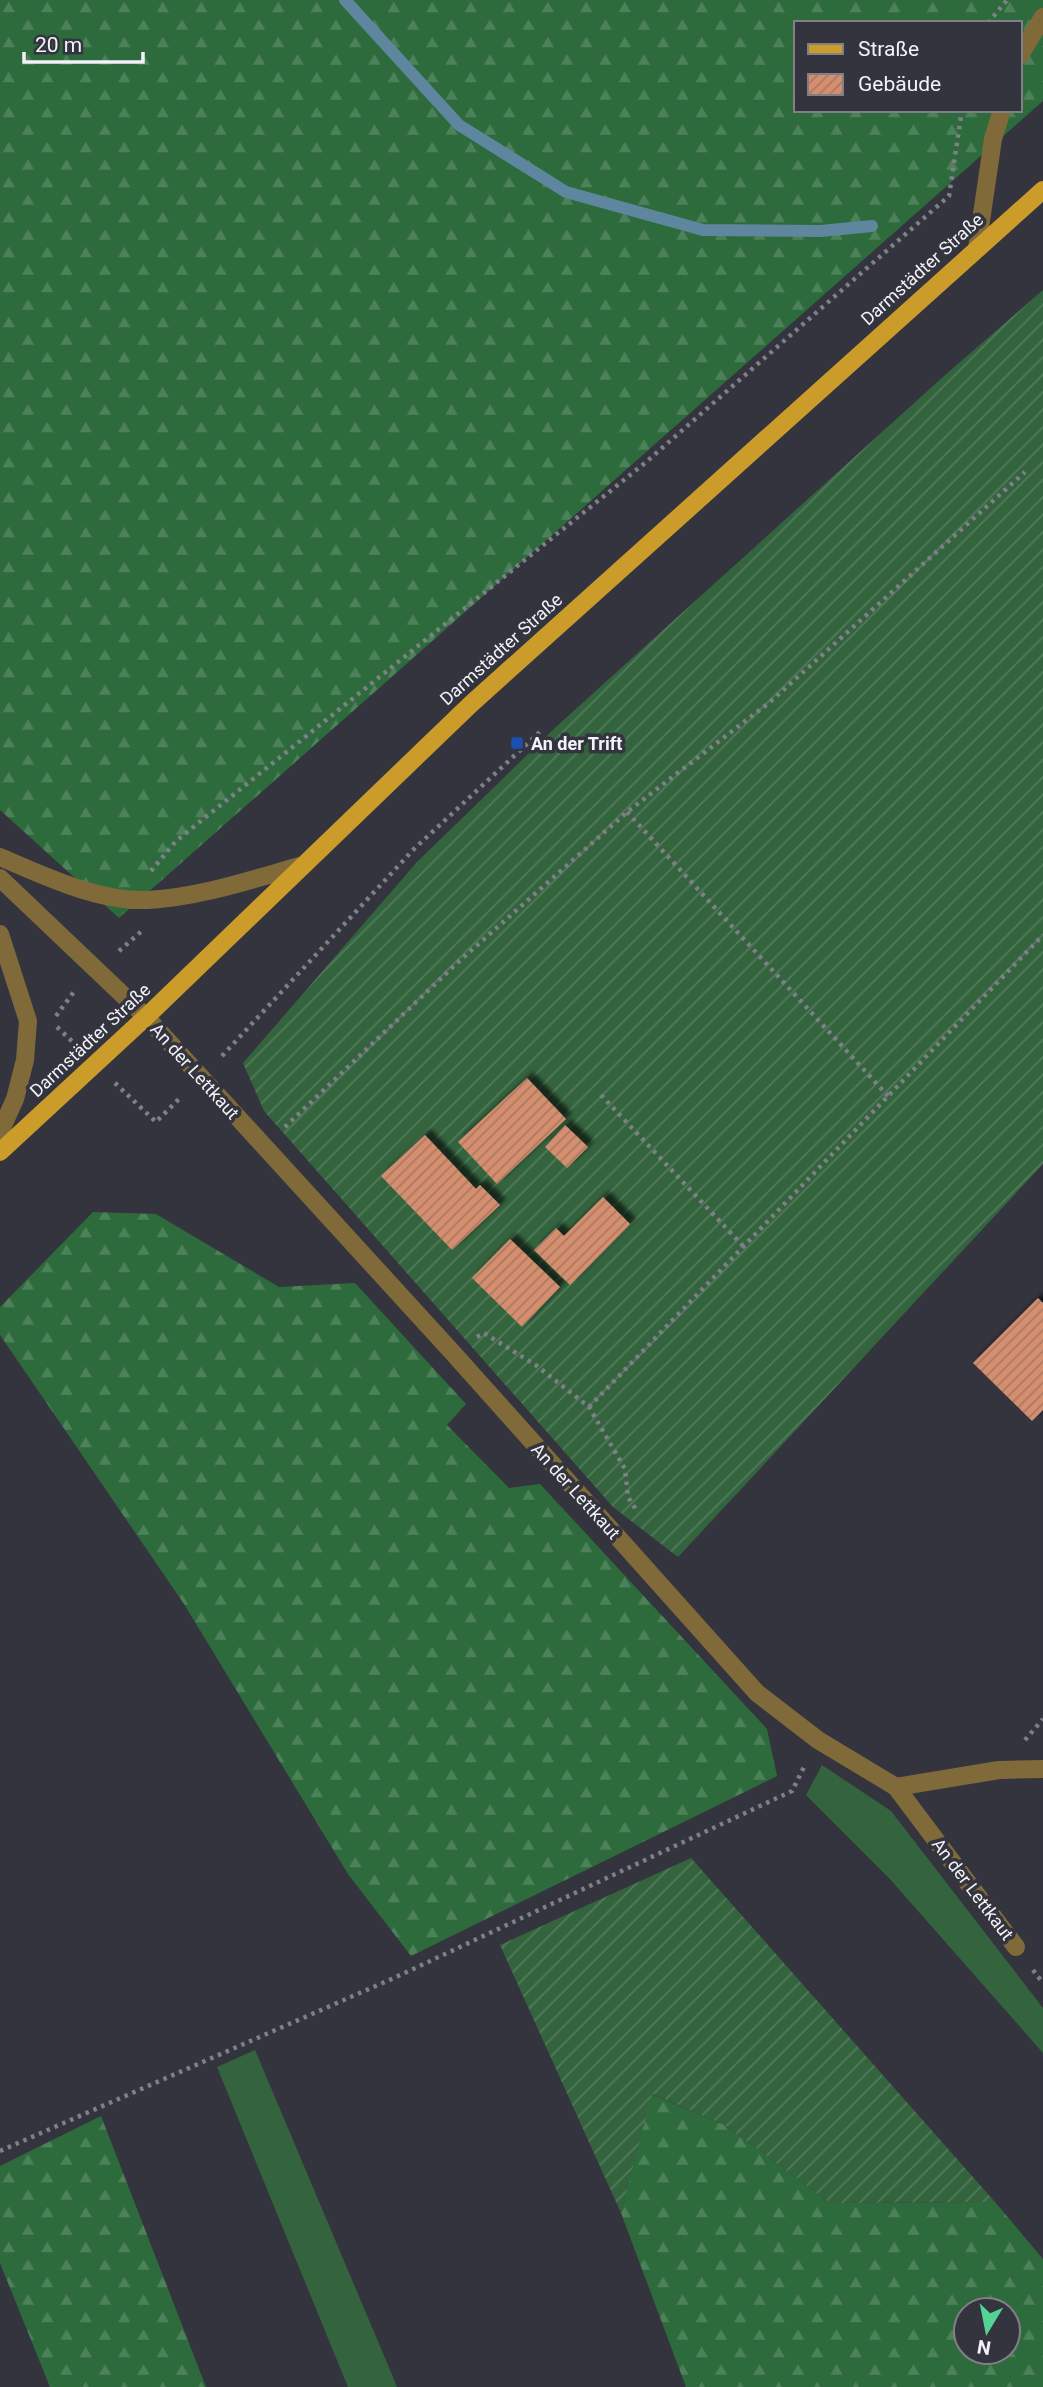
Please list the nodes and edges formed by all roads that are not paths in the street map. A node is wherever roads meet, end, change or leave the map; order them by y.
1 (1043, 17) edge
2 (1022, 52) edge
3 (1001, 112) edge
4 (1043, 190) edge
5 (977, 248) junction
6 (0, 857) edge
7 (300, 866) junction
8 (0, 878) edge
9 (0, 934) edge
10 (146, 1017) junction
11 (0, 1132) edge
12 (0, 1152) edge
13 (1043, 1769) edge
14 (896, 1787) junction
15 (1016, 1947) dead end

1 - 2 street
3 - 5 street
4 - 5 main road, Darmstädter Straße
5 - 7 main road, Darmstädter Straße
6 - 7 street
7 - 10 main road, Darmstädter Straße
8 - 10 street
9 - 11 street
10 - 12 main road, Darmstädter Straße
10 - 14 street, An der Lettkaut
13 - 14 street
14 - 15 street, An der Lettkaut

